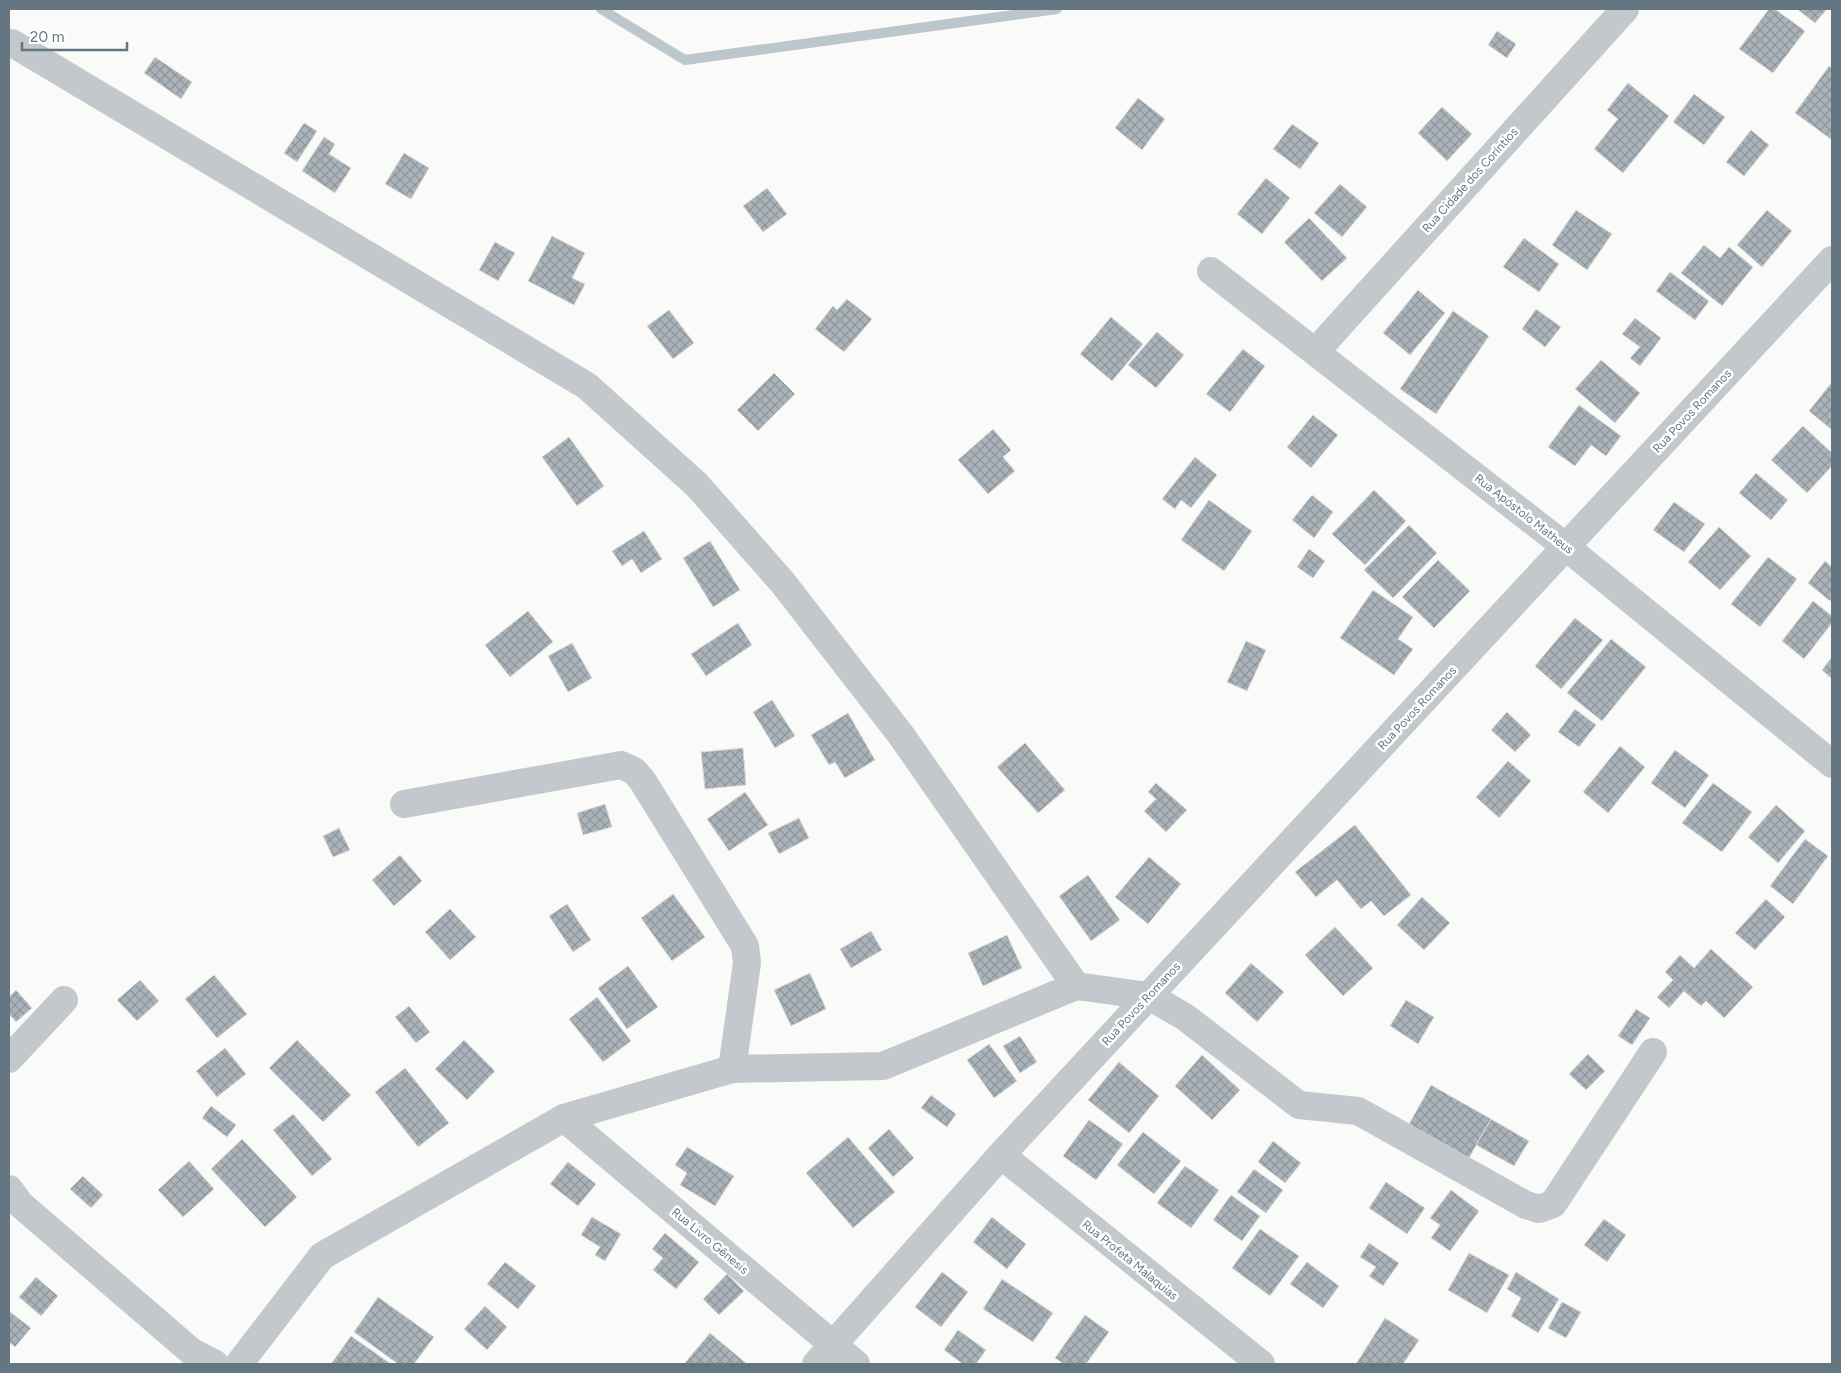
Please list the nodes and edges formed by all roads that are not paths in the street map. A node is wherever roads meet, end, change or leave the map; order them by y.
1 (1625, 9) edge
2 (12, 43) dead end
3 (1832, 260) edge
4 (1211, 270) dead end
5 (1316, 351) junction
6 (1566, 547) junction
7 (1832, 764) edge
8 (404, 804) dead end
9 (1076, 986) junction
10 (1148, 996) junction
11 (64, 1000) dead end
12 (1653, 1052) dead end
13 (9, 1059) edge
14 (732, 1069) junction
15 (564, 1118) junction
16 (1001, 1155) junction
17 (9, 1189) edge
18 (824, 1354) edge
19 (1248, 1361) edge
20 (215, 1364) edge
21 (239, 1364) edge
22 (856, 1364) edge

1 - 5 street, Rua Cidade dos Coríntios
2 - 9 street
3 - 6 street, Rua Povos Romanos
4 - 5 street, Rua Apóstolo Matheus
5 - 6 street, Rua Apóstolo Matheus
6 - 7 street, Rua Apóstolo Matheus
6 - 10 street, Rua Povos Romanos
8 - 14 street
9 - 10 street
9 - 14 street
10 - 12 street
10 - 16 street, Rua Povos Romanos
11 - 13 street
14 - 15 street
15 - 18 street, Rua Livro Gênesis
15 - 21 street
16 - 18 street, Rua Povos Romanos
16 - 19 street, Rua Profeta Malaquias
17 - 20 street
18 - 22 street, Rua Livro Gênesis

